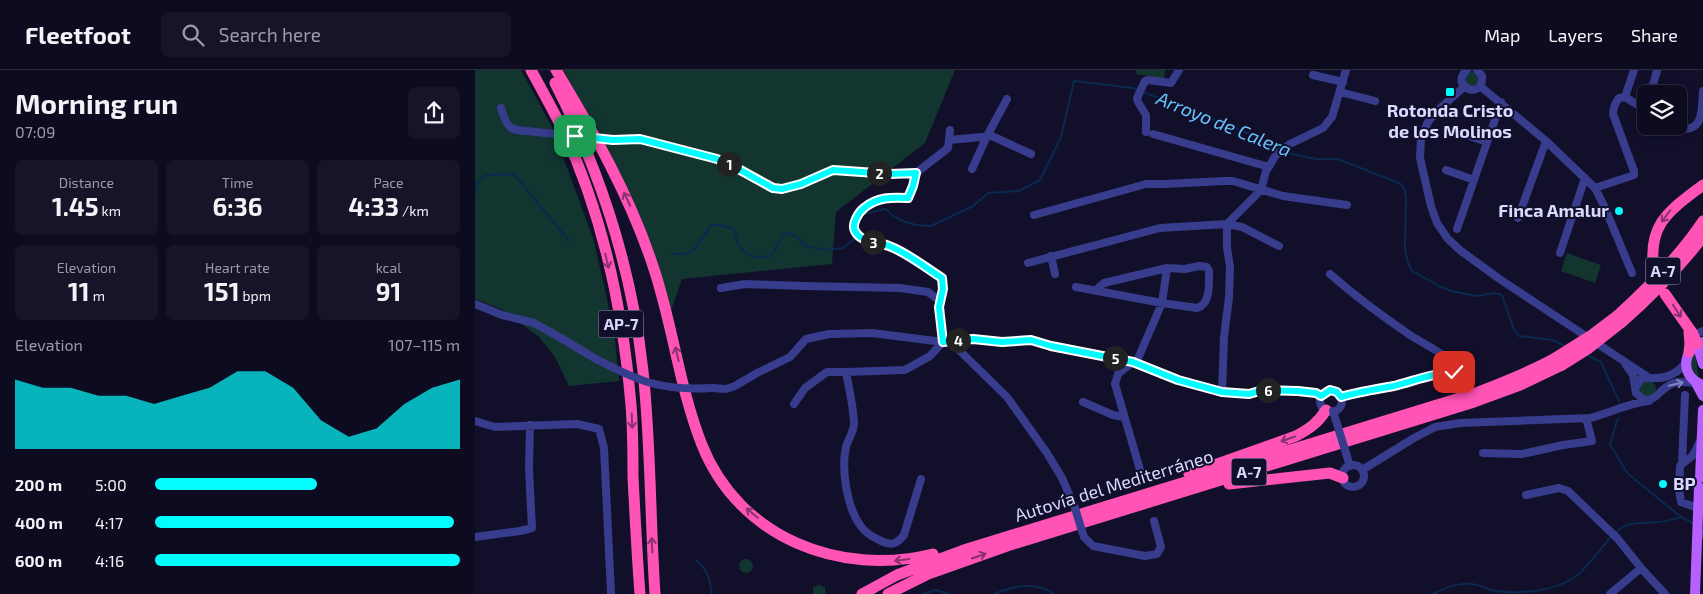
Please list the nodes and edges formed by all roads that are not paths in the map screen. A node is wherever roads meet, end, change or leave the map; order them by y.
1 (531, 70) edge
2 (549, 70) edge
3 (556, 70) edge
4 (1179, 70) edge
5 (1346, 70) edge
6 (1465, 70) edge
7 (1477, 70) edge
8 (1634, 70) edge
9 (1657, 71) edge
10 (1313, 75) dead end
11 (1343, 82) junction
12 (1653, 85) edge
13 (1481, 86) junction
14 (1464, 87) junction
15 (1703, 91) edge
16 (1340, 92) junction
17 (1625, 97) junction
18 (1007, 99) dead end
19 (1375, 101) dead end
20 (1501, 102) junction
21 (1637, 103) edge
22 (501, 108) dead end
23 (1702, 118) edge
24 (1687, 129) edge
25 (950, 130) dead end
26 (1455, 131) dead end
27 (987, 136) junction
28 (949, 140) junction
29 (1547, 141) junction
30 (1487, 142) junction
31 (1031, 154) dead end
32 (1269, 167) junction
33 (972, 170) dead end
34 (1446, 170) dead end
35 (916, 173) junction
36 (1585, 178) junction
37 (1474, 180) junction
38 (1703, 185) edge
39 (1595, 188) junction
40 (1261, 190) junction
41 (1347, 205) dead end
42 (1034, 215) dead end
43 (1518, 218) dead end
44 (1703, 221) edge
45 (1227, 224) junction
46 (1457, 229) dead end
47 (1703, 237) edge
48 (1279, 246) dead end
49 (1560, 253) dead end
50 (1051, 256) junction
51 (1028, 263) dead end
52 (1167, 268) junction
53 (1654, 271) dead end
54 (1632, 273) dead end
55 (1055, 274) dead end
56 (1330, 274) dead end
57 (1076, 287) dead end
58 (721, 288) dead end
59 (1097, 291) junction
60 (1665, 294) dead end
61 (940, 301) junction
62 (475, 304) edge
63 (1163, 304) junction
64 (1620, 319) junction
65 (954, 340) junction
66 (1694, 341) edge
67 (943, 342) junction
68 (1622, 360) junction
69 (1559, 361) junction
70 (1134, 363) junction
71 (1703, 364) edge
72 (846, 372) junction
73 (1650, 378) junction
74 (1699, 384) edge
75 (1636, 388) junction
76 (1222, 392) junction
77 (1658, 394) junction
78 (1685, 395) dead end
79 (1321, 396) junction
80 (1703, 396) edge
81 (1341, 397) junction
82 (1649, 401) junction
83 (1083, 402) dead end
84 (794, 404) dead end
85 (1624, 406) junction
86 (1703, 410) edge
87 (1329, 411) junction
88 (1124, 417) junction
89 (1586, 418) junction
90 (475, 421) edge
91 (530, 425) junction
92 (1702, 437) junction
93 (1483, 453) dead end
94 (1682, 463) junction
95 (1350, 466) junction
96 (1363, 470) junction
97 (1343, 478) junction
98 (921, 480) dead end
99 (1143, 480) dead end
100 (1526, 495) dead end
101 (1124, 501) junction
102 (1155, 501) junction
103 (634, 505) junction
104 (1698, 511) junction
105 (1154, 521) dead end
106 (1702, 533) edge
107 (475, 537) edge
108 (967, 549) junction
109 (1641, 568) junction
110 (1620, 591) edge
111 (611, 594) edge
112 (635, 594) edge
113 (640, 594) edge
114 (655, 594) edge
115 (862, 594) edge
116 (888, 594) edge
117 (1610, 594) edge
118 (1665, 594) edge
119 (1695, 594) edge
120 (1700, 594) edge

1 -> 103 highway, AP-7
114 -> 2 highway, AP-7
108 -> 3 highway
4 - 32 street
5 - 11 street
6 - 14 street
7 - 13 street
8 - 17 street
9 - 12 street
10 - 11 street
11 - 16 street
13 - 14 street
13 - 20 street
14 - 68 street
15 - 23 street
16 - 19 street
16 - 32 street
17 - 21 street
17 - 39 street
18 - 27 street
20 - 29 street
20 - 30 street
22 - 35 street, bridge
23 - 24 street
25 - 28 street
26 - 30 street
27 - 28 street
27 - 31 street
27 - 33 street
28 - 35 street
29 - 36 street
29 - 43 street
30 - 37 street
32 - 40 street
34 - 37 street
35 - 61 street
36 - 39 street
36 - 49 street
37 - 46 street
38 -> 53 highway
39 - 54 street
40 - 41 street
40 - 42 street
40 - 45 street
44 - 64 highway, Autovía del Mediterráneo / A-7
45 - 48 street
45 - 50 street
45 - 76 street
47 - 64 highway, Autovía del Mediterráneo / A-7
50 - 51 street
50 - 55 street
52 - 59 street
52 - 63 street
52 - 63 street
56 - 81 street
57 - 59 street
58 - 61 street
59 - 63 street
60 -> 66 highway
61 - 67 street
62 - 67 street, bridge
63 - 70 street
64 - 69 highway, Autovía del Mediterráneo / A-7, bridge
65 - 67 street
65 - 70 street
65 - 105 street, bridge
66 - 71 main road
66 - 73 street
66 - 74 main road
67 - 72 street
68 - 73 street
68 - 75 street
69 - 101 highway, Autovía del Mediterráneo / A-7
69 - 102 highway, Autovía del Mediterráneo / A-7
70 - 76 street
70 - 88 street
72 - 84 street
72 - 98 street
73 - 75 street
73 - 77 street
77 -> 74 street
74 - 80 main road
75 - 82 street
75 - 85 street
76 - 79 street
77 - 82 street
78 - 94 street
79 - 81 street
79 - 87 street
81 - 87 street
82 - 85 street
83 - 88 street
85 - 89 street
86 - 92 main road
87 - 95 street, bridge
87 -> 101 highway
88 - 99 street
89 - 93 street
89 - 96 street
90 - 91 street
91 - 107 street
91 - 111 street
92 - 94 street
92 - 104 main road
94 - 104 street
95 - 96 street
95 - 97 street
96 - 97 street
97 - 102 highway
100 - 109 street
101 - 108 highway, Autovía del Mediterráneo / A-7
116 -> 102 highway, Autovía del Mediterráneo / A-7
103 - 112 highway
103 - 113 highway, AP-7
104 - 106 main road
106 - 119 main road
106 - 120 main road
108 - 115 highway, Autovía del Mediterráneo / A-7
109 - 110 street
109 - 118 street
110 - 117 street

